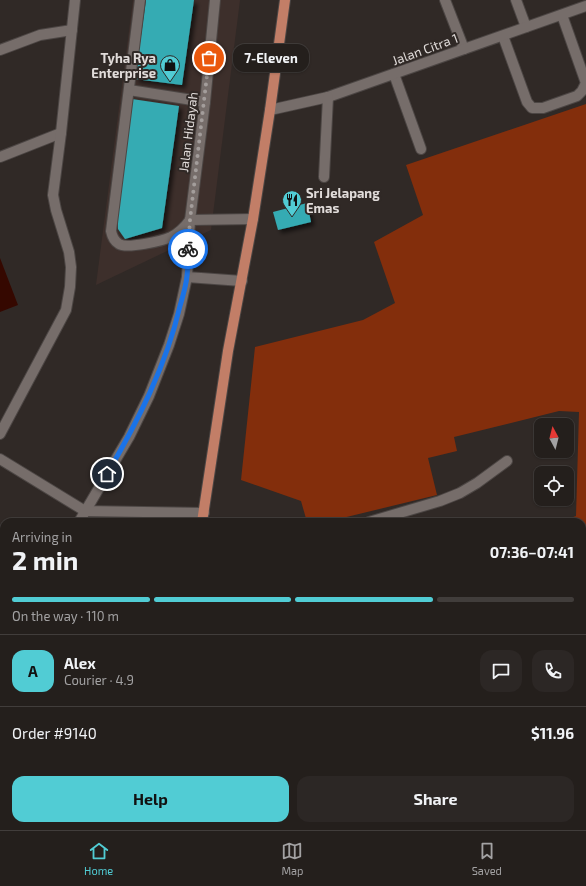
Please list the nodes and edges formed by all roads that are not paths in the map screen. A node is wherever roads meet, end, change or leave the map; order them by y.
1 (75, 0) edge
2 (140, 0) edge
3 (216, 0) edge
4 (285, 0) edge
5 (445, 0) edge
6 (516, 0) edge
7 (586, 6) edge
8 (562, 15) junction
9 (526, 27) junction
10 (72, 30) junction
11 (503, 36) junction
12 (464, 49) junction
13 (0, 50) edge
14 (394, 74) junction
15 (129, 90) junction
16 (328, 97) junction
17 (205, 102) junction
18 (270, 110) junction
19 (61, 133) junction
20 (421, 148) dead end
21 (0, 157) edge
22 (324, 177) dead end
23 (253, 219) junction
24 (190, 220) junction
25 (187, 277) junction
26 (242, 281) junction
27 (0, 434) edge
28 (0, 459) edge
29 (507, 461) dead end
30 (85, 511) junction
31 (203, 517) edge
32 (81, 518) edge
33 (383, 518) edge

1 - 10 street
2 - 15 street
3 - 17 street, Jalan Hidayah
4 - 18 main road
5 - 12 street
6 - 9 street
7 - 8 street, Jalan Citra 1
8 - 9 street, Jalan Citra 1
8 - 11 street
9 - 11 street, Jalan Citra 1
10 - 13 street
10 - 19 street
11 - 12 street, Jalan Citra 1
12 - 14 street, Jalan Citra 1
14 - 16 street, Jalan Citra 1
14 - 20 street
15 - 17 street
15 - 24 street
16 - 18 street, Jalan Citra 1
16 - 22 street
17 - 24 street, Jalan Hidayah
18 - 23 main road
19 - 21 street
19 - 27 street
23 - 24 street
23 - 26 main road
24 - 25 street, Jalan Hidayah
25 - 26 street
25 - 30 street, Jalan Hidayah
26 - 31 main road
28 - 30 street
29 - 33 street
30 - 31 street
30 - 32 street, Jalan Hidayah

